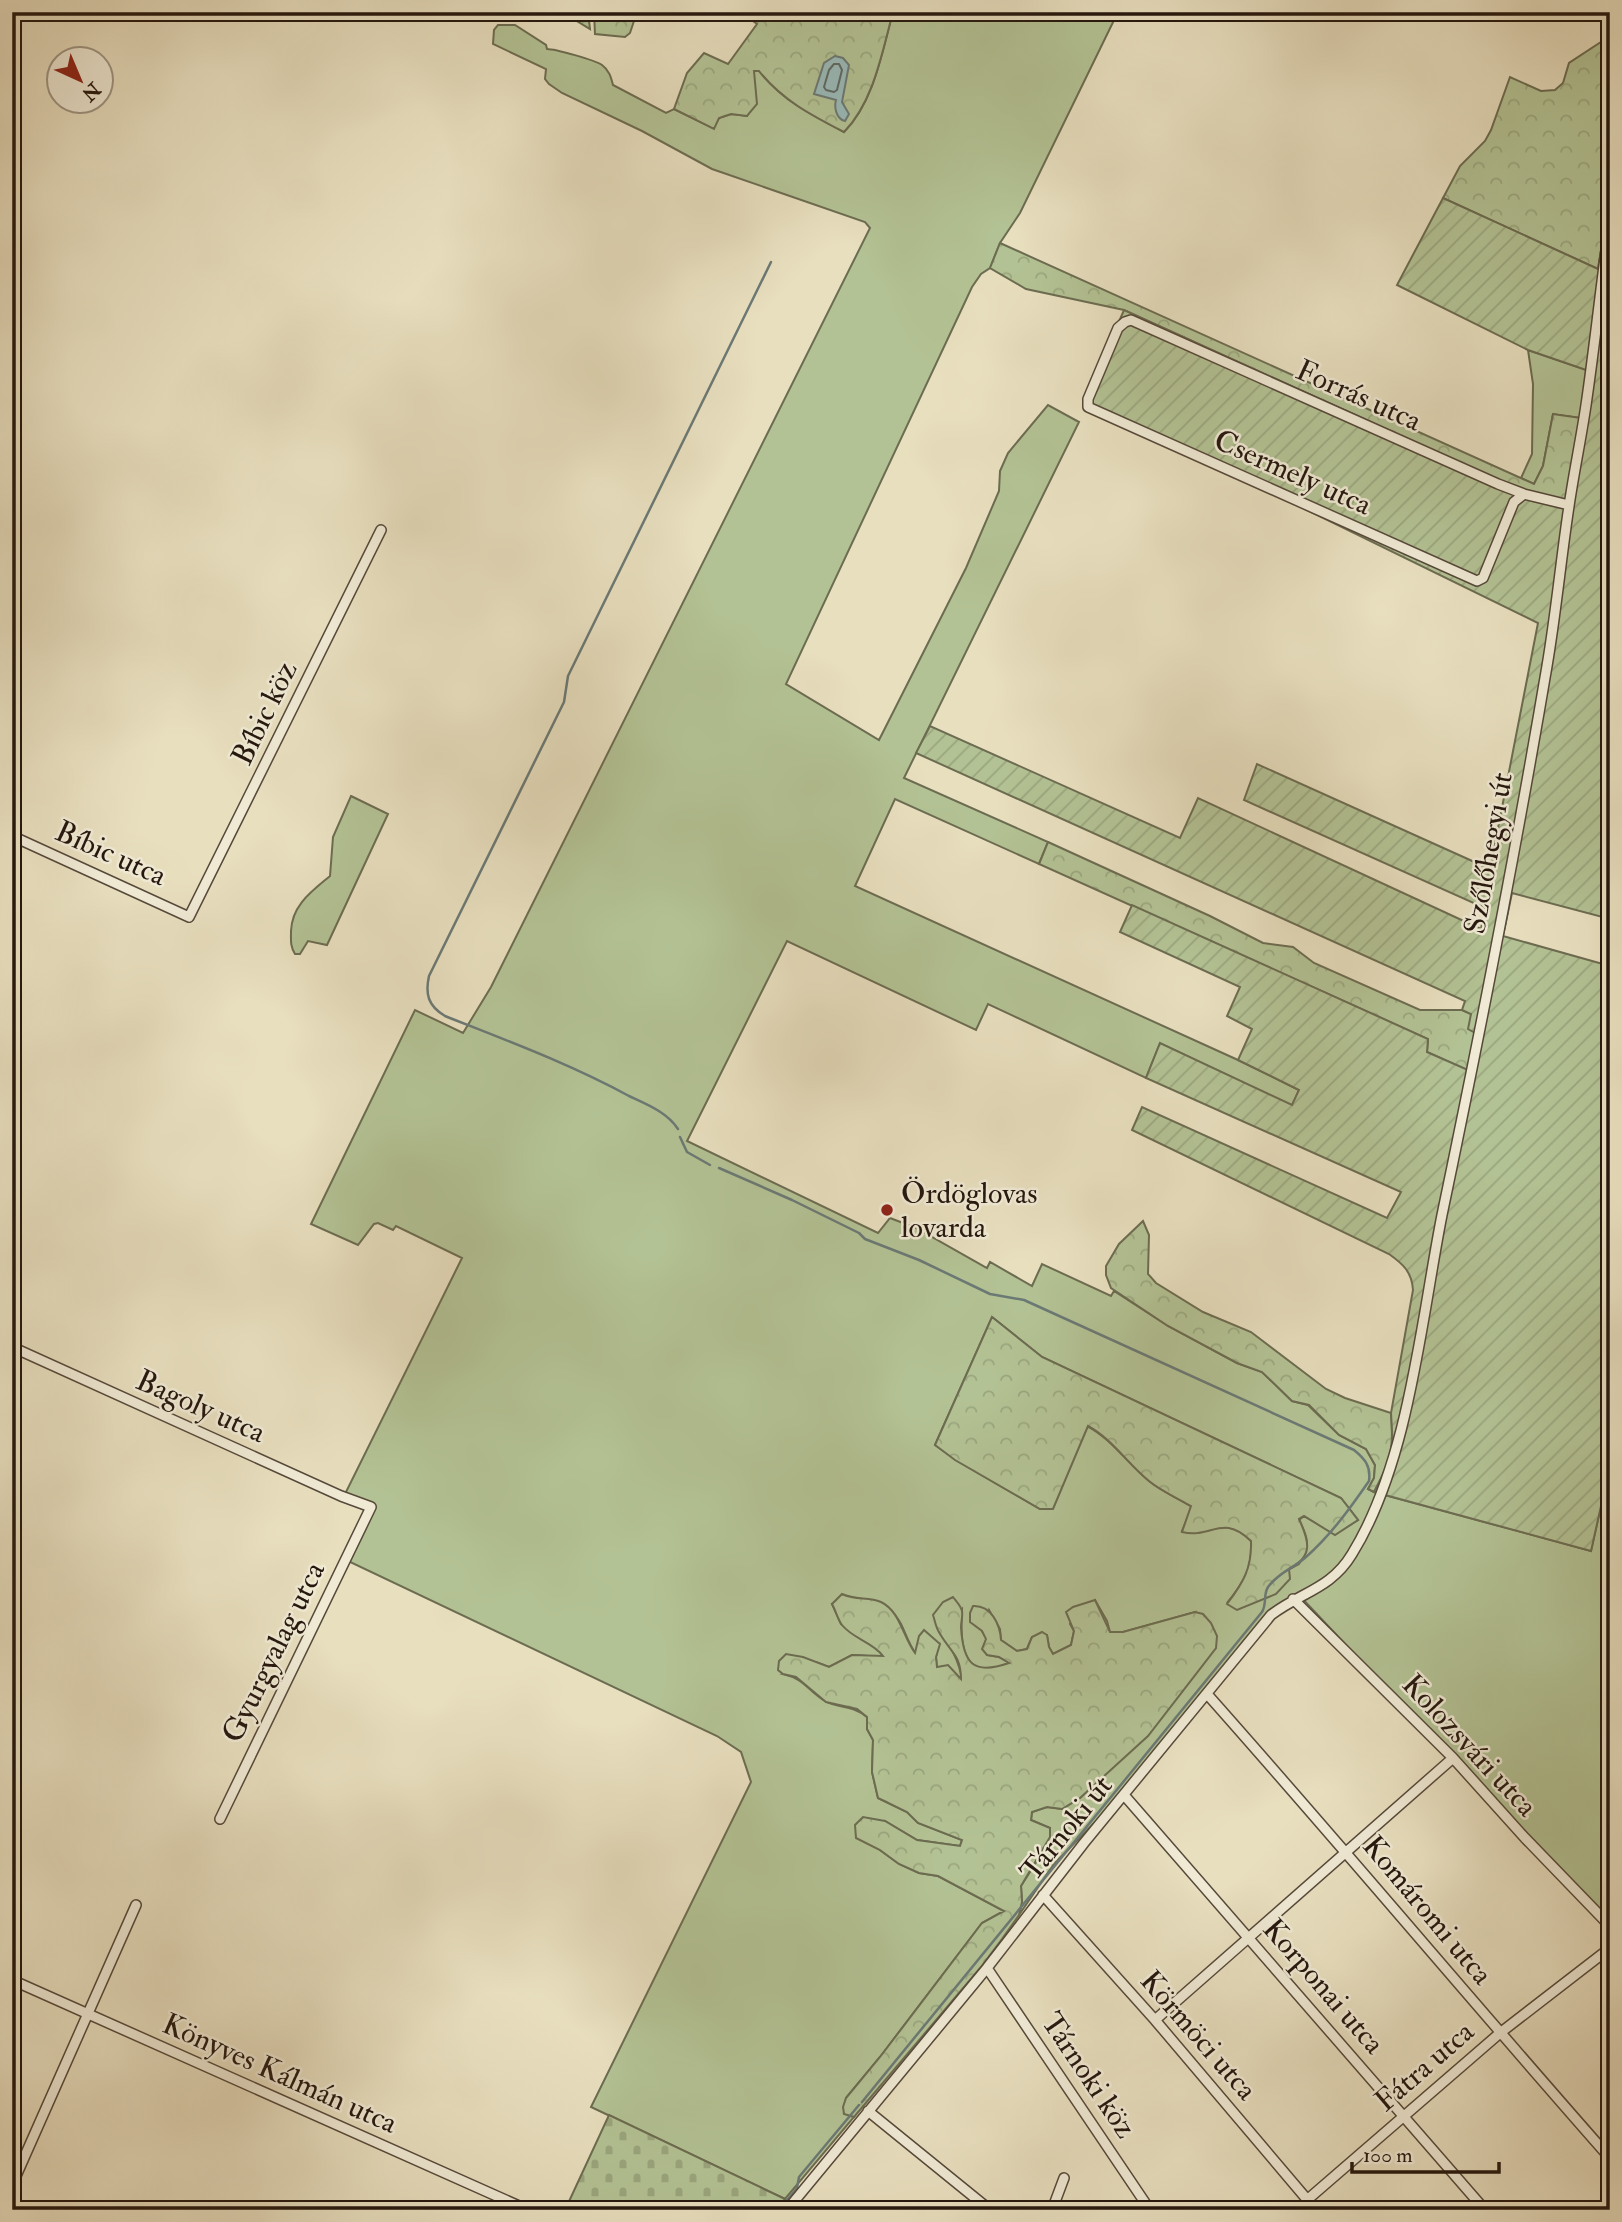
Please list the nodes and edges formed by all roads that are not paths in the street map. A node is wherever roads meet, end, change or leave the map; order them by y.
1 (1610, 222) edge
2 (1131, 320) joint
3 (1524, 494) junction
4 (1569, 505) junction
5 (381, 530) dead end
6 (12, 836) edge
7 (189, 917) joint
8 (12, 1348) edge
9 (1383, 1486) joint
10 (371, 1507) joint
11 (1293, 1599) junction
12 (1207, 1694) junction
13 (1453, 1758) junction
14 (1124, 1796) junction
15 (220, 1819) dead end
16 (1347, 1852) junction
17 (1043, 1895) junction
18 (136, 1905) dead end
19 (1610, 1926) edge
20 (1250, 1938) junction
21 (1610, 1948) edge
22 (987, 1968) junction
23 (12, 1980) edge
24 (86, 2014) junction
25 (1155, 2020) junction
26 (1500, 2033) junction
27 (868, 2111) junction
28 (1403, 2117) junction
29 (1610, 2158) edge
30 (1064, 2178) dead end
31 (12, 2185) edge
32 (1307, 2200) junction
33 (12, 2202) edge
34 (792, 2208) edge
35 (30, 2210) edge
36 (527, 2210) edge
37 (990, 2210) edge
38 (1052, 2210) edge
39 (1150, 2210) edge
40 (1315, 2210) edge
41 (1485, 2210) edge

1 - 4 street, Szőlőhegyi út
2 - 3 street, Forrás utca
2 - 3 street, Csermely utca
3 - 4 street, Forrás utca
4 - 9 street, Szőlőhegyi út
5 - 7 street, Bíbic köz
6 - 7 street, Bíbic utca
8 - 10 street, Bagoly utca
9 - 11 street, Tárnoki út
10 - 15 street, Gyurgyalag utca
11 - 12 street, Tárnoki út
11 - 13 street, Kolozsvári utca
12 - 14 street, Tárnoki út
12 - 16 street, Komáromi utca
13 - 16 street
13 - 19 street, Kolozsvári utca
14 - 17 street, Tárnoki út
14 - 20 street, Korponai utca
16 - 20 street
16 - 26 street, Komáromi utca
17 - 22 street, Tárnoki út
17 - 25 street, Körmöci utca
18 - 24 street
20 - 25 street
20 - 28 street, Korponai utca
21 - 26 street, Fátra utca
22 - 27 street, Tárnoki út
22 - 39 street, Tárnoki köz
23 - 24 street, Könyves Kálmán utca
24 - 31 street
24 - 36 street, Könyves Kálmán utca
25 - 32 street, Körmöci utca
26 - 28 street, Fátra utca
26 - 29 street, Komáromi utca
27 - 34 street, Tárnoki út
27 - 37 street
28 - 32 street, Fátra utca
28 - 41 street, Korponai utca
30 - 38 street
32 - 40 street, Körmöci utca
33 - 35 street

